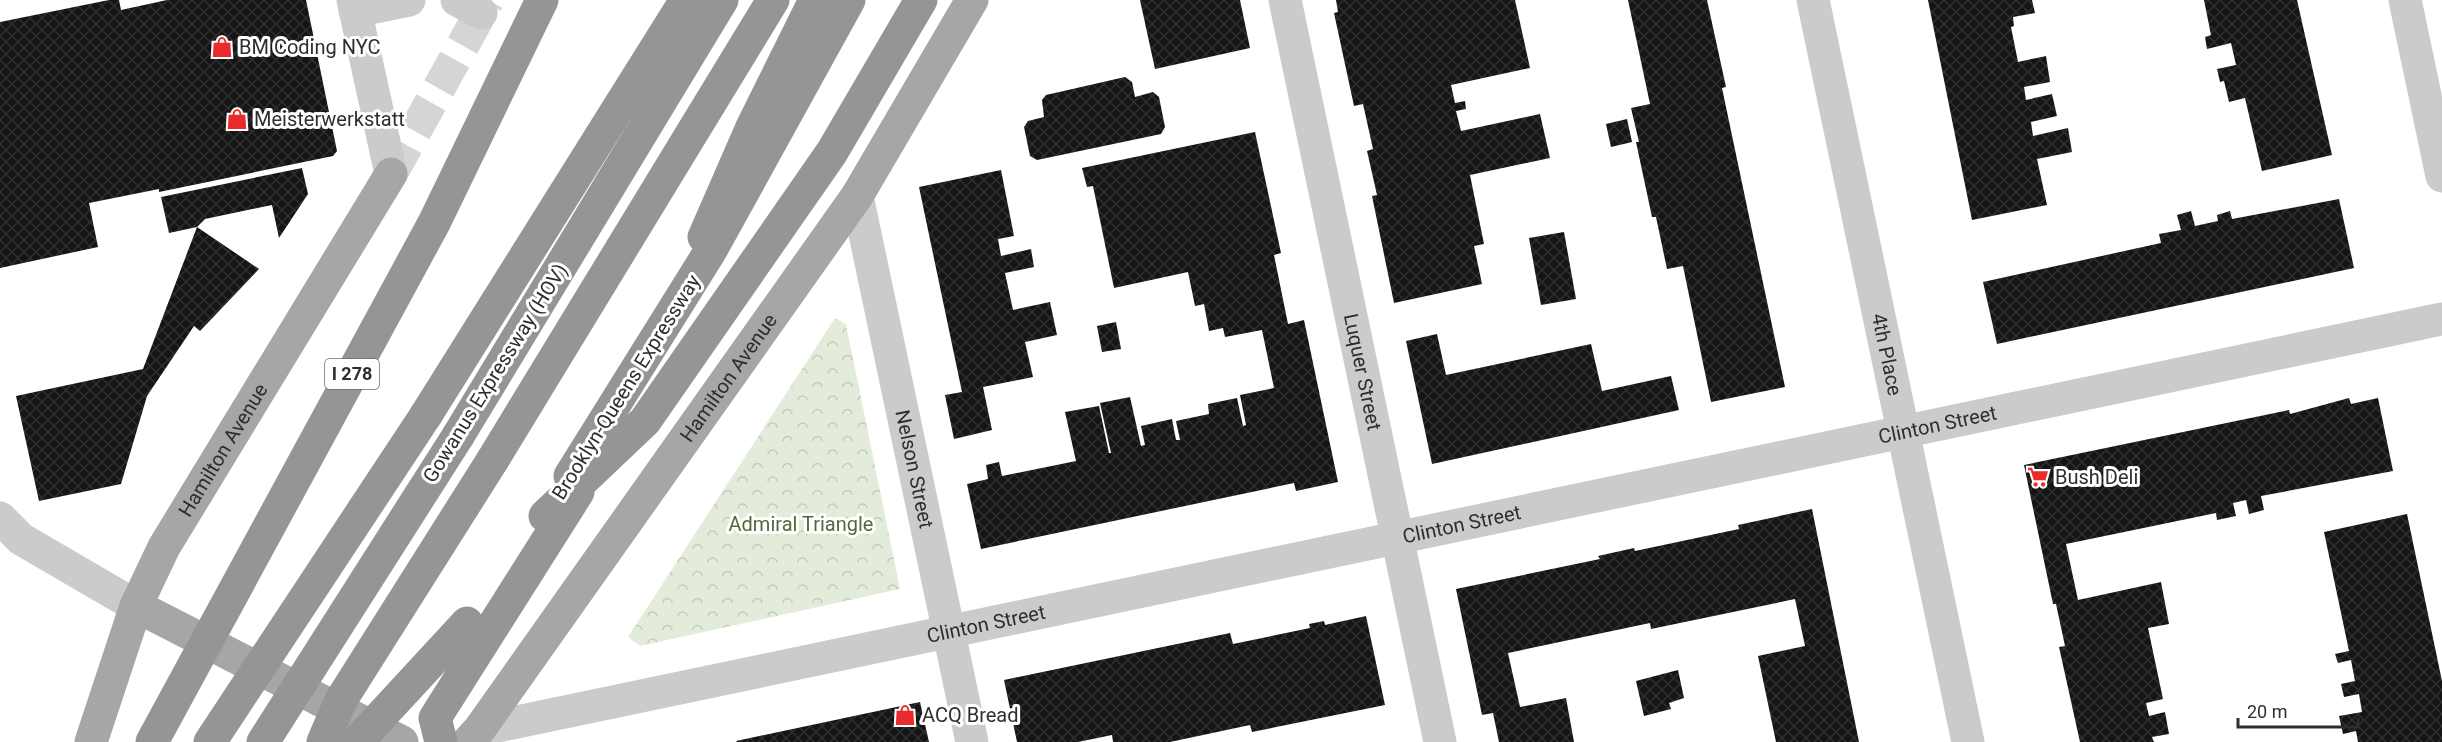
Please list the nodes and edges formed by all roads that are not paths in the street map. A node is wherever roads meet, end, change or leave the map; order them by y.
1 (409, 0) edge
2 (542, 0) edge
3 (686, 0) edge
4 (722, 0) edge
5 (773, 0) edge
6 (815, 0) edge
7 (849, 0) edge
8 (921, 0) edge
9 (972, 0) edge
10 (1285, 0) edge
11 (1813, 0) edge
12 (2405, 0) edge
13 (354, 5) edge
14 (2438, 135) edge
15 (391, 174) joint
16 (2442, 176) edge
17 (856, 196) junction
18 (2442, 319) edge
19 (1902, 433) junction
20 (545, 516) junction
21 (0, 519) edge
22 (1397, 538) junction
23 (136, 606) junction
24 (949, 632) junction
25 (473, 736) edge
26 (91, 742) edge
27 (152, 742) edge
28 (210, 742) edge
29 (262, 742) edge
30 (323, 742) edge
31 (357, 742) edge
32 (402, 742) edge
33 (441, 742) edge
34 (972, 742) edge
35 (1440, 742) edge
36 (1968, 742) edge

1 - 13 street
2 - 27 highway, I 278, bridge
3 - 28 highway, bridge
4 - 29 highway, Gowanus Expressway (HOV), bridge
5 - 30 highway, bridge
6 - 33 highway
7 - 20 highway, Brooklyn-Queens Expressway, bridge
8 - 20 highway, bridge
9 - 17 main road, Hamilton Avenue
10 - 22 street, Luquer Street
11 - 19 street, 4th Place
12 - 14 street
13 - 15 street
14 - 16 street
15 - 23 main road, Hamilton Avenue
17 - 24 street, Nelson Street
17 - 25 main road, Hamilton Avenue
18 - 19 street, Clinton Street
19 - 22 street, Clinton Street
19 - 36 street, 4th Place
20 - 31 highway, Brooklyn-Queens Expressway, bridge
21 - 23 street
22 - 24 street, Clinton Street
22 - 35 street, Luquer Street
23 - 26 main road, Hamilton Avenue
23 - 32 main road
24 - 25 street, Clinton Street
24 - 34 street, Nelson Street

